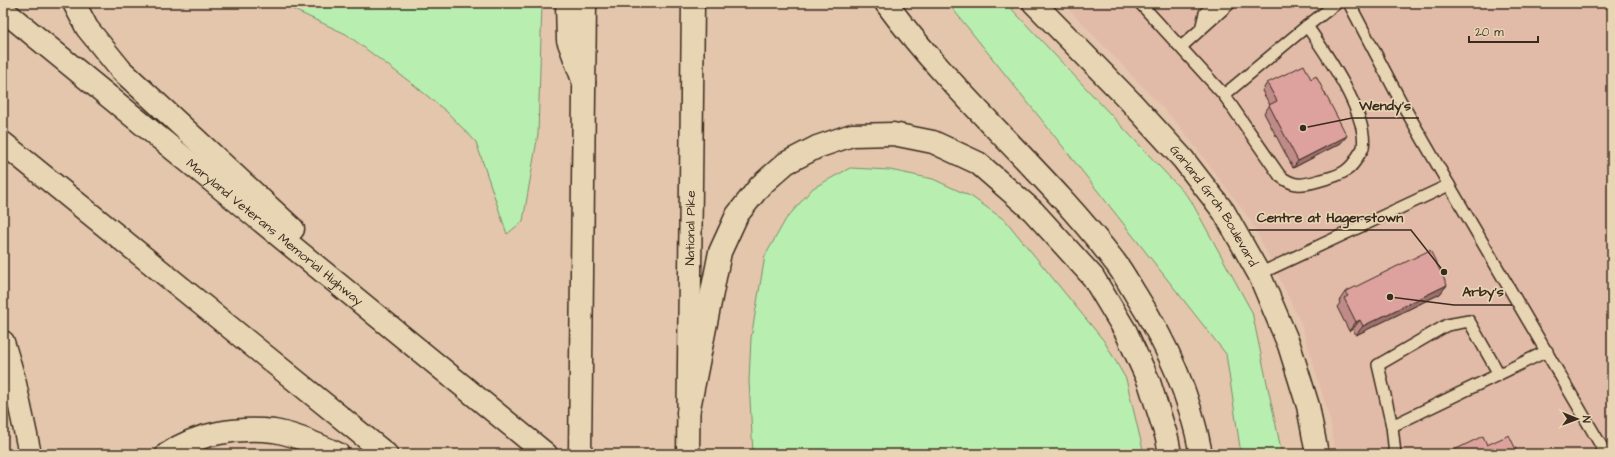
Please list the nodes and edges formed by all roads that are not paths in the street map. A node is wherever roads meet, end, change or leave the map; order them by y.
1 (74, 3) edge
2 (567, 3) edge
3 (585, 3) edge
4 (693, 3) edge
5 (886, 3) edge
6 (1034, 3) edge
7 (1140, 3) edge
8 (1214, 3) edge
9 (1230, 3) edge
10 (1337, 3) edge
11 (1349, 3) edge
12 (3, 10) edge
13 (1307, 26) junction
14 (1201, 29) junction
15 (1181, 47) junction
16 (584, 84) junction
17 (1224, 95) junction
18 (3, 143) edge
19 (1449, 185) junction
20 (1259, 274) junction
21 (3, 342) edge
22 (1547, 351) junction
23 (1499, 374) junction
24 (455, 379) junction
25 (688, 412) junction
26 (1392, 426) junction
27 (30, 454) edge
28 (167, 454) edge
29 (338, 454) edge
30 (386, 454) edge
31 (546, 454) edge
32 (580, 454) edge
33 (688, 454) edge
34 (1170, 454) edge
35 (1201, 454) edge
36 (1317, 454) edge
37 (1395, 454) edge
38 (1606, 454) edge

1 - 24 main road
2 - 16 main road
3 - 16 main road
4 - 25 main road, National Pike
5 - 35 main road
6 - 20 main road, Garland Groh Boulevard
7 - 15 lane
8 - 14 lane
9 - 14 lane
10 - 13 lane
11 - 19 lane
12 - 24 main road, Maryland Veterans Memorial Highway
13 - 17 lane
13 - 17 lane
14 - 15 lane
15 - 17 lane
16 - 32 main road
18 - 30 main road
19 - 20 lane
19 - 22 lane
20 - 36 main road, Garland Groh Boulevard
21 - 27 main road
22 - 23 lane
22 - 38 lane
23 - 26 lane
23 - 26 lane
24 - 31 main road, Maryland Veterans Memorial Highway
25 - 33 main road, National Pike
25 - 34 main road
26 - 37 lane
28 - 29 main road

